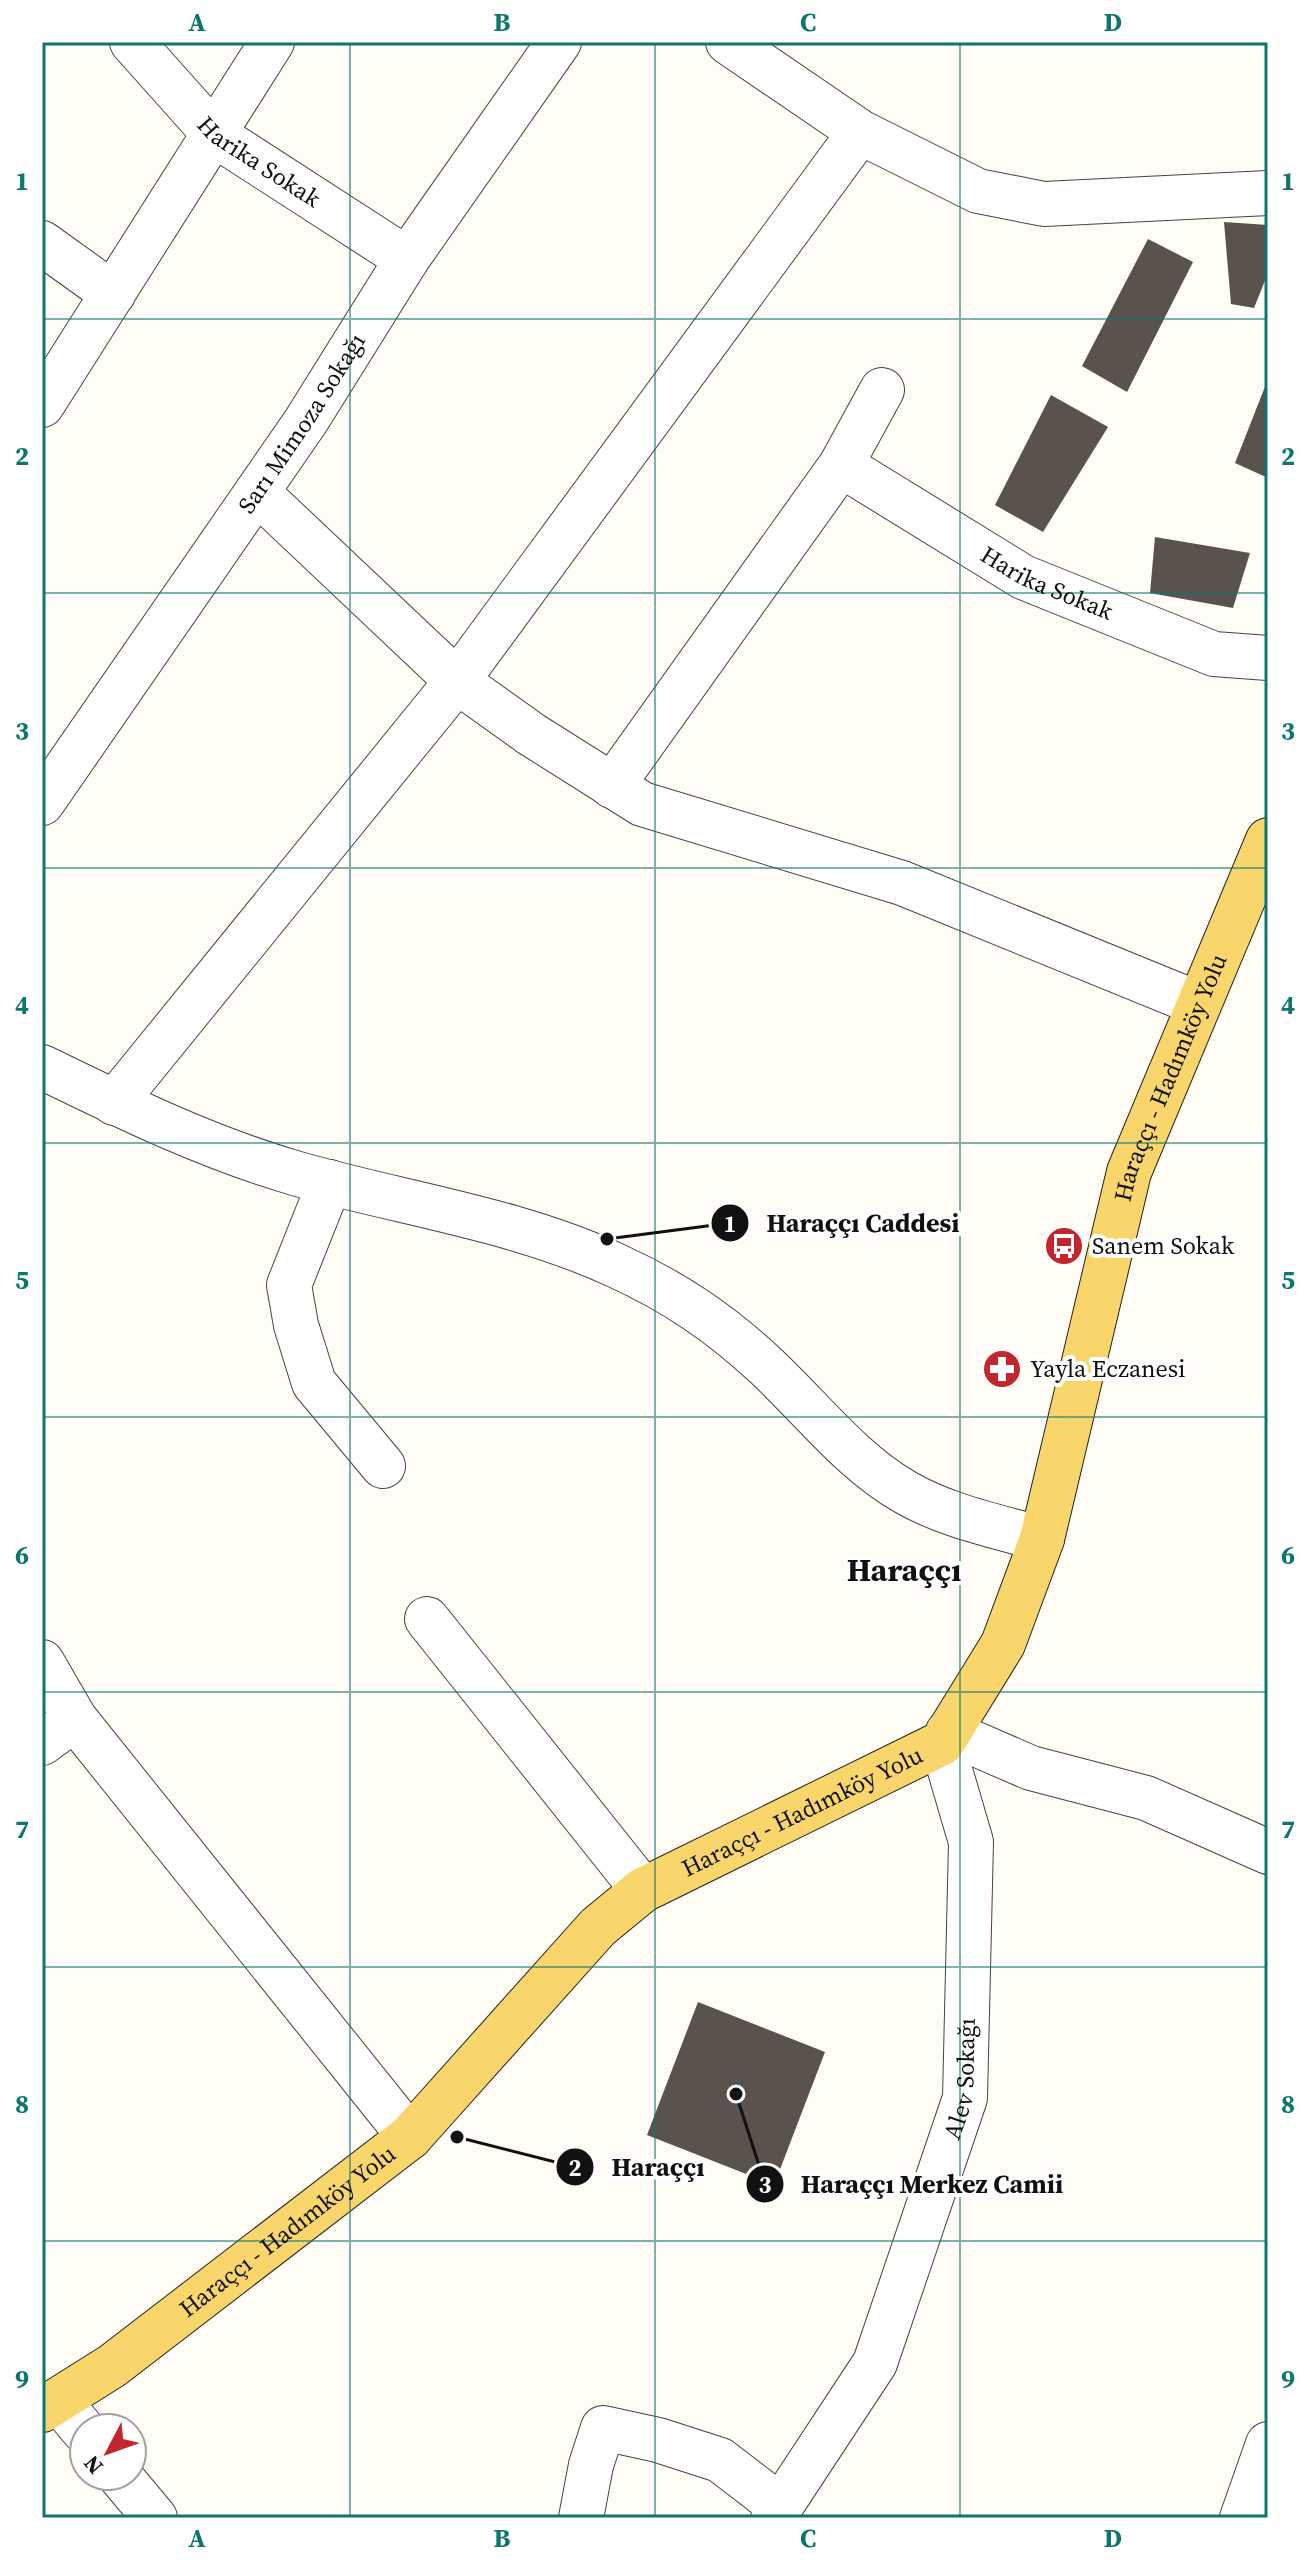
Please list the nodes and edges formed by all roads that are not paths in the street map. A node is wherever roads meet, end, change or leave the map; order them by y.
1 (132, 42) edge
2 (272, 42) edge
3 (559, 42) edge
4 (728, 42) edge
5 (860, 132) junction
6 (215, 135) junction
7 (1268, 193) edge
8 (42, 243) edge
9 (407, 259) junction
10 (113, 294) junction
11 (882, 390) dead end
12 (42, 405) edge
13 (841, 465) junction
14 (257, 492) junction
15 (1268, 658) edge
16 (457, 681) junction
17 (612, 786) junction
18 (42, 803) edge
19 (1268, 840) edge
20 (1199, 1004) junction
21 (42, 1067) edge
22 (114, 1103) junction
23 (330, 1182) junction
24 (383, 1466) dead end
25 (1042, 1539) junction
26 (427, 1619) dead end
27 (42, 1662) edge
28 (59, 1731) edge
29 (945, 1738) junction
30 (1268, 1852) edge
31 (643, 1890) junction
32 (410, 2137) junction
33 (61, 2414) edge
34 (1268, 2444) edge
35 (133, 2492) edge
36 (776, 2512) edge
37 (155, 2518) edge
38 (581, 2518) edge
39 (1242, 2518) edge

1 - 6 street, Harika Sokak
2 - 6 street
3 - 9 street, Sarı Mimoza Sokağı
4 - 5 street
5 - 7 street
5 - 16 street
6 - 9 street, Harika Sokak
6 - 10 street
8 - 10 street
9 - 14 street, Sarı Mimoza Sokağı
10 - 12 street
11 - 13 street
13 - 15 street, Harika Sokak
13 - 17 street
14 - 16 street
14 - 18 street, Sarı Mimoza Sokağı
16 - 17 street
16 - 22 street
17 - 20 street
19 - 20 main road, Haraççı - Hadımköy Yolu
20 - 25 main road, Haraççı - Hadımköy Yolu
21 - 22 street
22 - 23 street
23 - 24 street
23 - 25 street
25 - 29 main road, Haraççı - Hadımköy Yolu
26 - 31 street
27 - 28 street
28 - 32 street
29 - 30 street
29 - 31 main road, Haraççı - Hadımköy Yolu
29 - 36 street, Alev Sokağı
31 - 32 main road, Haraççı - Hadımköy Yolu
32 - 33 main road, Haraççı - Hadımköy Yolu
34 - 39 street
35 - 37 street
36 - 38 street

